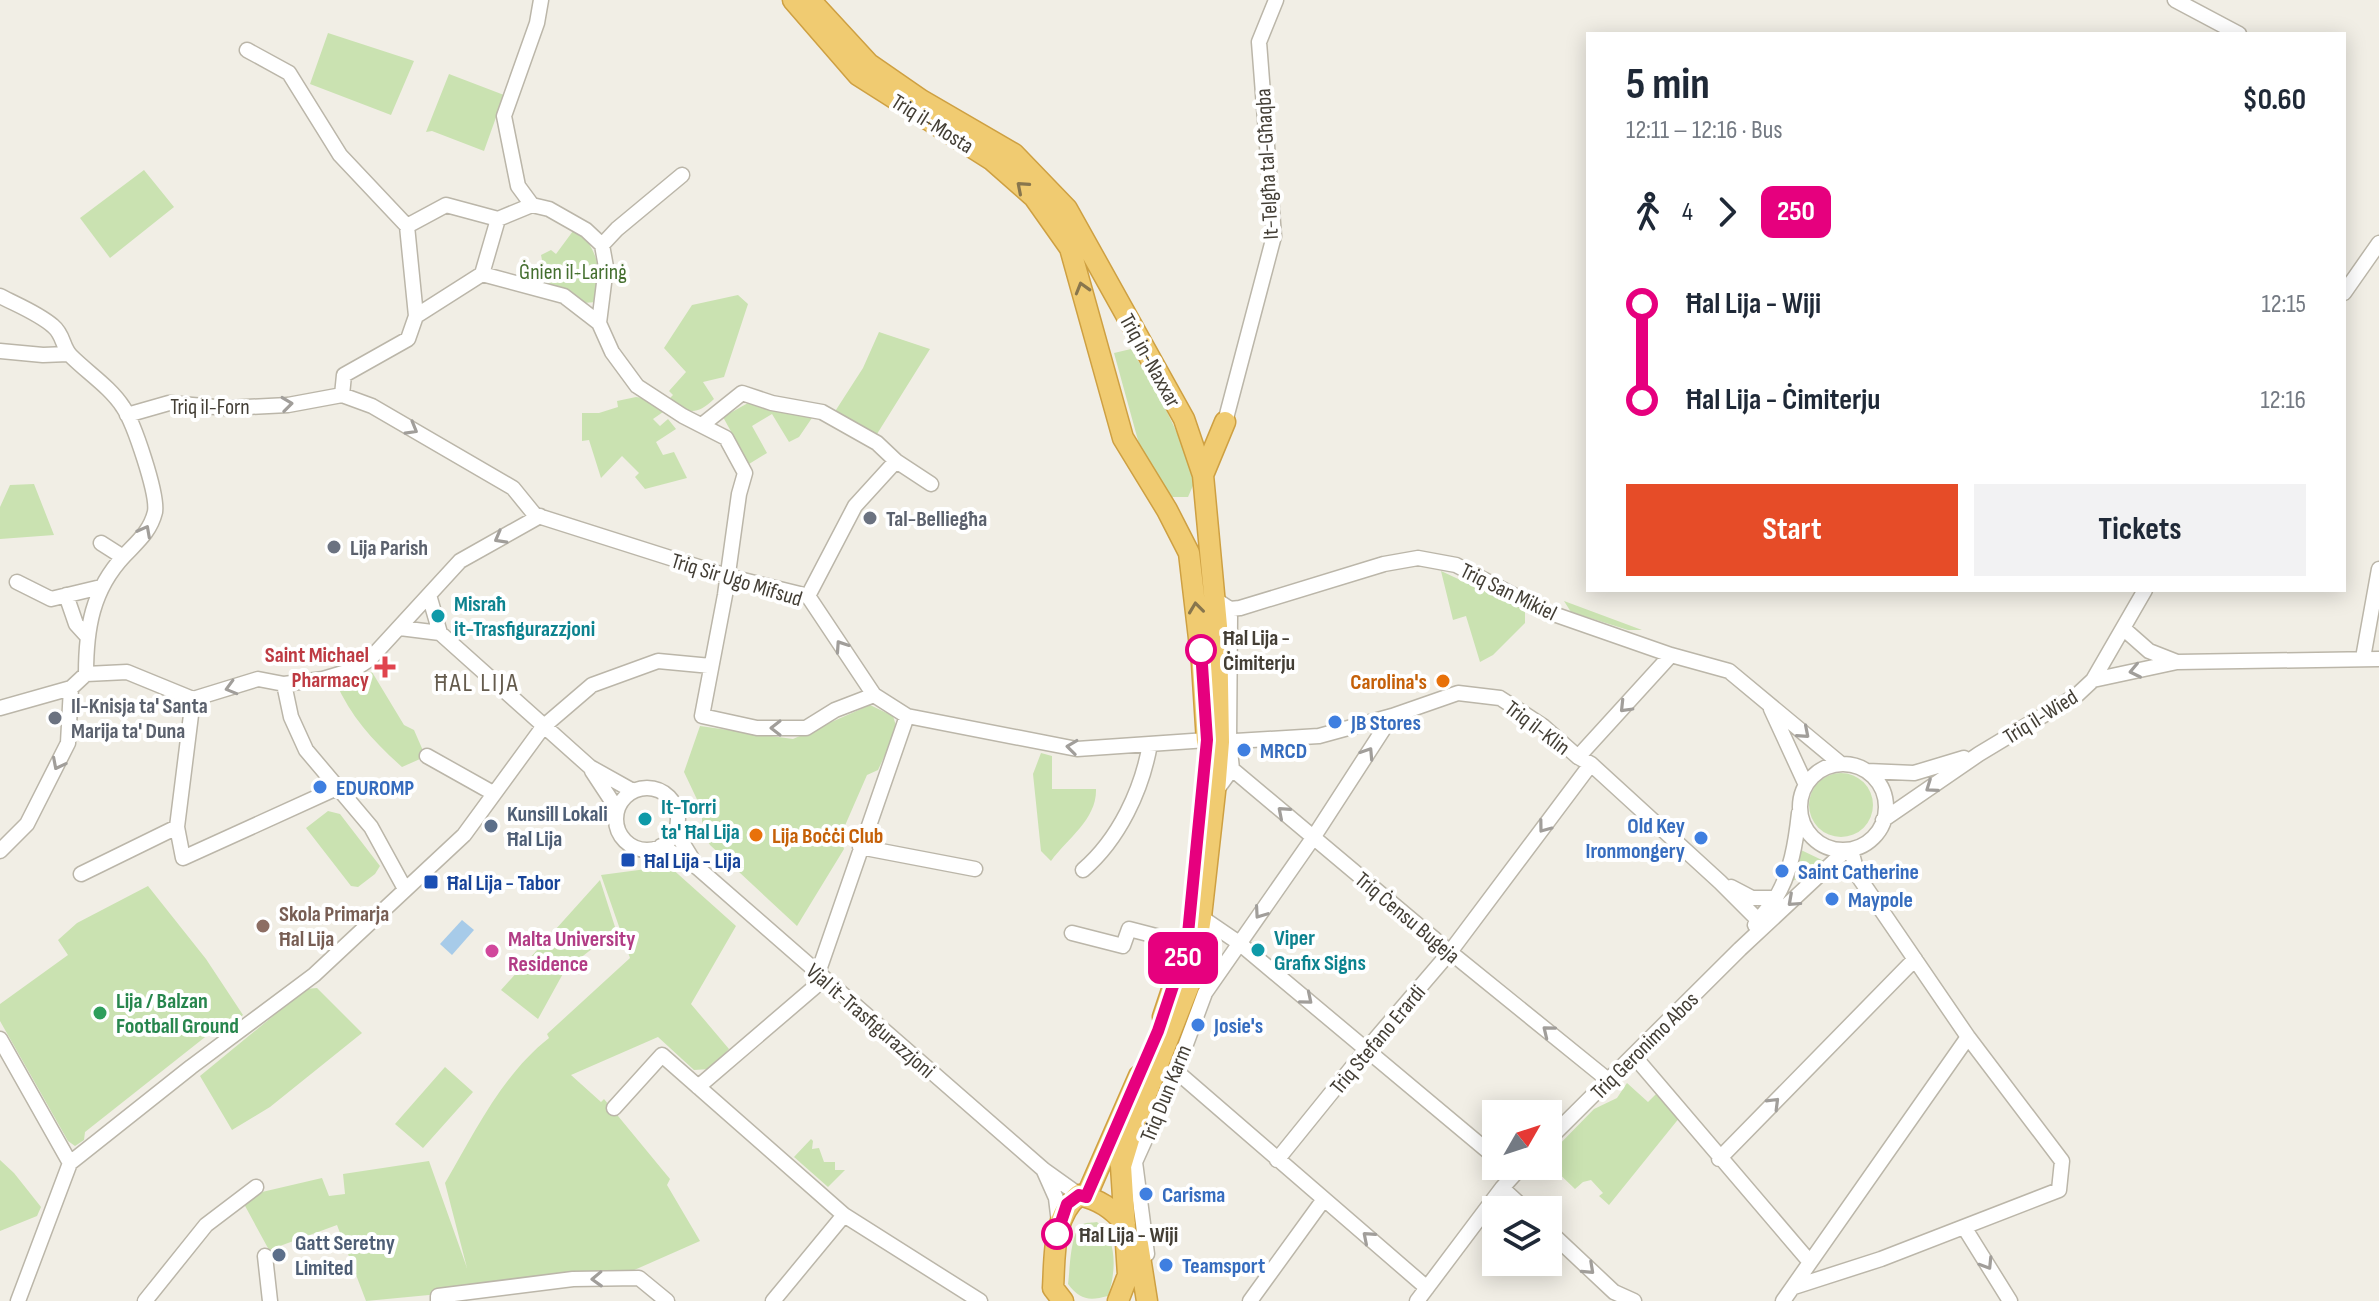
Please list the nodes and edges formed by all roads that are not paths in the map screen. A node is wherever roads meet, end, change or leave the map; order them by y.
1 (541, 0) edge
2 (793, 0) edge
3 (810, 0) edge
4 (1276, 0) edge
5 (2175, 0) edge
6 (2235, 32) edge
7 (247, 50) dead end
8 (682, 175) dead end
9 (532, 205) junction
10 (498, 219) junction
11 (407, 226) junction
12 (1076, 241) junction
13 (2379, 243) edge
14 (602, 245) junction
15 (482, 274) junction
16 (2346, 290) edge
17 (0, 296) edge
18 (416, 316) junction
19 (599, 323) junction
20 (1134, 330) junction
21 (0, 351) edge
22 (1100, 352) junction
23 (68, 354) junction
24 (342, 395) junction
25 (127, 415) junction
26 (1184, 419) junction
27 (1225, 422) junction
28 (702, 425) junction
29 (896, 461) junction
30 (1203, 483) junction
31 (931, 484) dead end
32 (1167, 510) junction
33 (540, 516) junction
34 (101, 543) dead end
35 (123, 557) junction
36 (2379, 569) edge
37 (727, 576) junction
38 (17, 582) dead end
39 (101, 587) junction
40 (2144, 592) edge
41 (66, 595) junction
42 (429, 595) junction
43 (808, 596) junction
44 (1229, 617) junction
45 (400, 628) junction
46 (2124, 629) junction
47 (440, 633) junction
48 (86, 635) junction
49 (1671, 655) junction
50 (2363, 658) junction
51 (2379, 659) edge
52 (2177, 662) junction
53 (711, 666) junction
54 (86, 674) junction
55 (2093, 680) junction
56 (284, 684) junction
57 (71, 688) junction
58 (874, 695) junction
59 (193, 699) junction
60 (1767, 701) junction
61 (0, 708) edge
62 (907, 716) junction
63 (1392, 716) junction
64 (543, 727) junction
65 (1218, 741) junction
66 (1150, 744) junction
67 (1979, 754) junction
68 (427, 756) dead end
69 (1584, 761) junction
70 (1841, 764) junction
71 (590, 767) junction
72 (1232, 769) junction
73 (1867, 771) junction
74 (1806, 785) junction
75 (337, 788) junction
76 (633, 791) junction
77 (1215, 792) junction
78 (493, 793) junction
79 (1800, 808) junction
80 (617, 809) junction
81 (1883, 820) junction
82 (177, 827) junction
83 (675, 831) junction
84 (1313, 838) junction
85 (661, 846) junction
86 (860, 847) junction
87 (1848, 850) junction
88 (0, 851) edge
89 (698, 868) junction
90 (975, 869) dead end
91 (1083, 870) dead end
92 (81, 874) dead end
93 (1720, 882) junction
94 (405, 889) junction
95 (1775, 898) junction
96 (1201, 917) junction
97 (1758, 920) junction
98 (1072, 933) dead end
99 (1239, 943) junction
100 (1187, 944) junction
101 (1740, 949) junction
102 (1450, 952) junction
103 (1915, 959) junction
104 (821, 976) junction
105 (1968, 1037) junction
106 (0, 1039) edge
107 (1366, 1050) junction
108 (1634, 1056) junction
109 (1176, 1071) junction
110 (1608, 1080) junction
111 (698, 1087) junction
112 (614, 1108) dead end
113 (1562, 1126) edge
114 (1131, 1133) junction
115 (1482, 1146) edge
116 (1719, 1159) junction
117 (1277, 1160) junction
118 (70, 1163) junction
119 (1044, 1170) junction
120 (1507, 1180) edge
121 (256, 1187) dead end
122 (1502, 1188) junction
123 (1082, 1196) junction
124 (1511, 1196) edge
125 (1324, 1199) junction
126 (844, 1215) junction
127 (1059, 1223) junction
128 (1125, 1223) junction
129 (1964, 1227) junction
130 (1562, 1245) edge
131 (265, 1256) dead end
132 (1809, 1261) junction
133 (1128, 1275) junction
134 (1794, 1287) junction
135 (1427, 1288) junction
136 (1609, 1296) edge
137 (18, 1301) edge
138 (145, 1301) edge
139 (270, 1301) edge
140 (438, 1301) edge
141 (667, 1301) edge
142 (773, 1301) edge
143 (980, 1301) edge
144 (1063, 1301) edge
145 (1118, 1301) edge
146 (1140, 1301) edge
147 (1147, 1301) edge
148 (1155, 1301) edge
149 (1250, 1301) edge
150 (1417, 1301) edge
151 (1634, 1301) edge
152 (1783, 1301) edge
153 (2010, 1301) edge

1 - 9 street
12 -> 2 highway, Triq il-Mosta
3 - 12 highway, Triq il-Mosta
4 - 27 street, It-Telgħa tal-Għaqba
5 - 6 street
7 - 11 street
8 - 14 street
9 - 10 street
9 - 14 street
10 - 11 street
10 - 15 street
11 - 18 street
12 - 20 highway, Triq in-Naxxar
22 -> 12 highway, Triq in-Naxxar
13 - 16 street
14 - 19 street
15 - 18 street
15 - 19 street
17 - 23 street
18 - 24 street
19 - 28 street
20 - 22 highway
20 - 26 highway, Triq in-Naxxar
21 - 23 street
22 - 32 highway, Triq in-Naxxar
23 - 25 street
25 -> 24 street, Triq il-Forn
24 -> 33 street
35 -> 25 street
26 - 27 highway
26 - 30 highway, Triq in-Naxxar
27 - 30 highway
28 - 29 street
28 - 37 street
29 - 31 street
29 - 43 street
30 - 32 highway
30 - 44 highway, Triq in-Naxxar
65 -> 32 highway, Triq in-Naxxar
33 - 37 street, Triq Sir Ugo Mifsud
33 -> 42 street
34 - 35 street
35 - 39 street
36 - 50 street
37 - 43 street, Triq Sir Ugo Mifsud
37 - 53 street
38 - 41 street
39 - 41 street
39 - 48 street
40 - 46 street, Triq il-Wied
41 - 48 street
42 - 45 street
42 - 47 street
58 -> 43 street, Triq Sir Ugo Mifsud
44 - 49 street, Triq San Mikiel
44 - 65 highway, Triq in-Naxxar
45 - 47 street
45 - 56 street
46 - 52 street
46 - 55 street, Triq il-Wied
47 - 64 street, Vjal it-Trasfigurazzjoni
48 - 54 street
49 - 60 street, Triq San Mikiel
49 -> 69 street, Triq Stefano Erardi
50 - 51 street
50 - 52 street
52 -> 55 street
58 -> 53 street
53 - 64 street
54 - 57 street
54 - 59 street
55 - 67 street, Triq il-Wied
56 -> 59 street
56 - 75 street
57 - 61 street
57 -> 88 street
58 - 62 street, Triq Sir Ugo Mifsud
59 - 82 street
60 -> 70 street, Triq San Mikiel
60 - 74 street, Triq San Mikiel
66 -> 62 street, Triq Sir Ugo Mifsud
62 - 86 street
63 - 65 street, Triq il-Klin
63 - 69 street, Triq il-Klin
84 -> 63 street, Triq Dun Karm
64 - 71 street, Vjal it-Trasfigurazzjoni
64 - 78 street
65 - 66 street, Triq Sir Ugo Mifsud
65 - 72 street, Triq in-Naxxar
65 - 77 highway, Triq in-Naxxar
65 - 100 highway, Triq in-Naxxar
66 - 91 street
67 - 73 street, Triq il-Wied
67 -> 81 street, Triq il-Wied
68 - 78 street
69 - 93 street, Triq il-Klin
69 -> 102 street, Triq Stefano Erardi
70 - 73 street
70 - 74 street
71 - 76 street, Vjal it-Trasfigurazzjoni
71 - 80 street, Vjal it-Trasfigurazzjoni
72 - 77 street
84 -> 72 street, Triq Ċensu Bugeja
73 - 81 street
74 - 79 street
75 - 82 street
75 - 94 street
76 - 80 street
76 - 83 street, Vjal it-Trasfigurazzjoni
77 - 96 highway, Triq in-Naxxar
78 - 94 street
79 - 87 street
79 - 95 street, Triq Geronimo Abos
80 - 85 street, Vjal it-Trasfigurazzjoni
81 - 87 street
82 - 92 street
83 - 85 street
83 - 89 street, Vjal it-Trasfigurazzjoni
84 -> 99 street, Triq Dun Karm
84 - 102 street, Triq Ċensu Bugeja
85 - 89 street, Vjal it-Trasfigurazzjoni
86 - 90 street
86 - 104 street
87 -> 101 street, Triq Geronimo Abos
87 - 103 street
89 - 104 street, Vjal it-Trasfigurazzjoni
93 - 95 street, Triq il-Klin
93 - 97 street, Triq il-Klin
94 - 118 street
95 - 97 street, Triq Geronimo Abos
96 - 99 street
96 - 114 highway, Triq in-Naxxar
97 - 101 street, Triq Geronimo Abos
98 - 100 street
99 -> 107 street
99 - 109 street, Triq Dun Karm
100 - 123 highway, Triq in-Naxxar
101 - 108 street, Triq Geronimo Abos
102 - 107 street, Triq Stefano Erardi
110 -> 102 street, Triq Ċensu Bugeja
103 - 105 street
116 -> 103 street
104 - 111 street
104 - 119 street, Vjal it-Trasfigurazzjoni
105 - 129 street
105 - 132 street
106 - 118 street
107 - 115 street
107 - 117 street, Triq Stefano Erardi
108 - 110 street, Triq Geronimo Abos
108 - 116 street
109 - 117 street
109 - 148 street, Triq Dun Karm
110 - 113 street, Triq Geronimo Abos
111 - 112 street
111 - 126 street
114 - 128 highway, Triq in-Naxxar
114 - 147 highway
116 - 132 street
117 - 125 street
118 - 137 street
119 - 123 street, Vjal it-Trasfigurazzjoni
119 - 127 street, Vjal it-Trasfigurazzjoni
120 - 122 street
121 - 138 street
122 - 124 street
122 - 135 street
123 - 127 highway, Triq in-Naxxar
123 - 128 highway
135 -> 125 street
125 - 149 street
126 - 142 street
126 - 143 street
127 - 144 highway
128 - 133 highway, Triq in-Naxxar
129 - 134 street
129 -> 153 street
130 -> 136 street
131 - 139 street
132 - 134 street
133 - 145 highway, Triq in-Naxxar
133 - 146 highway
134 - 152 street
135 - 150 street
136 - 151 street
141 -> 140 street

